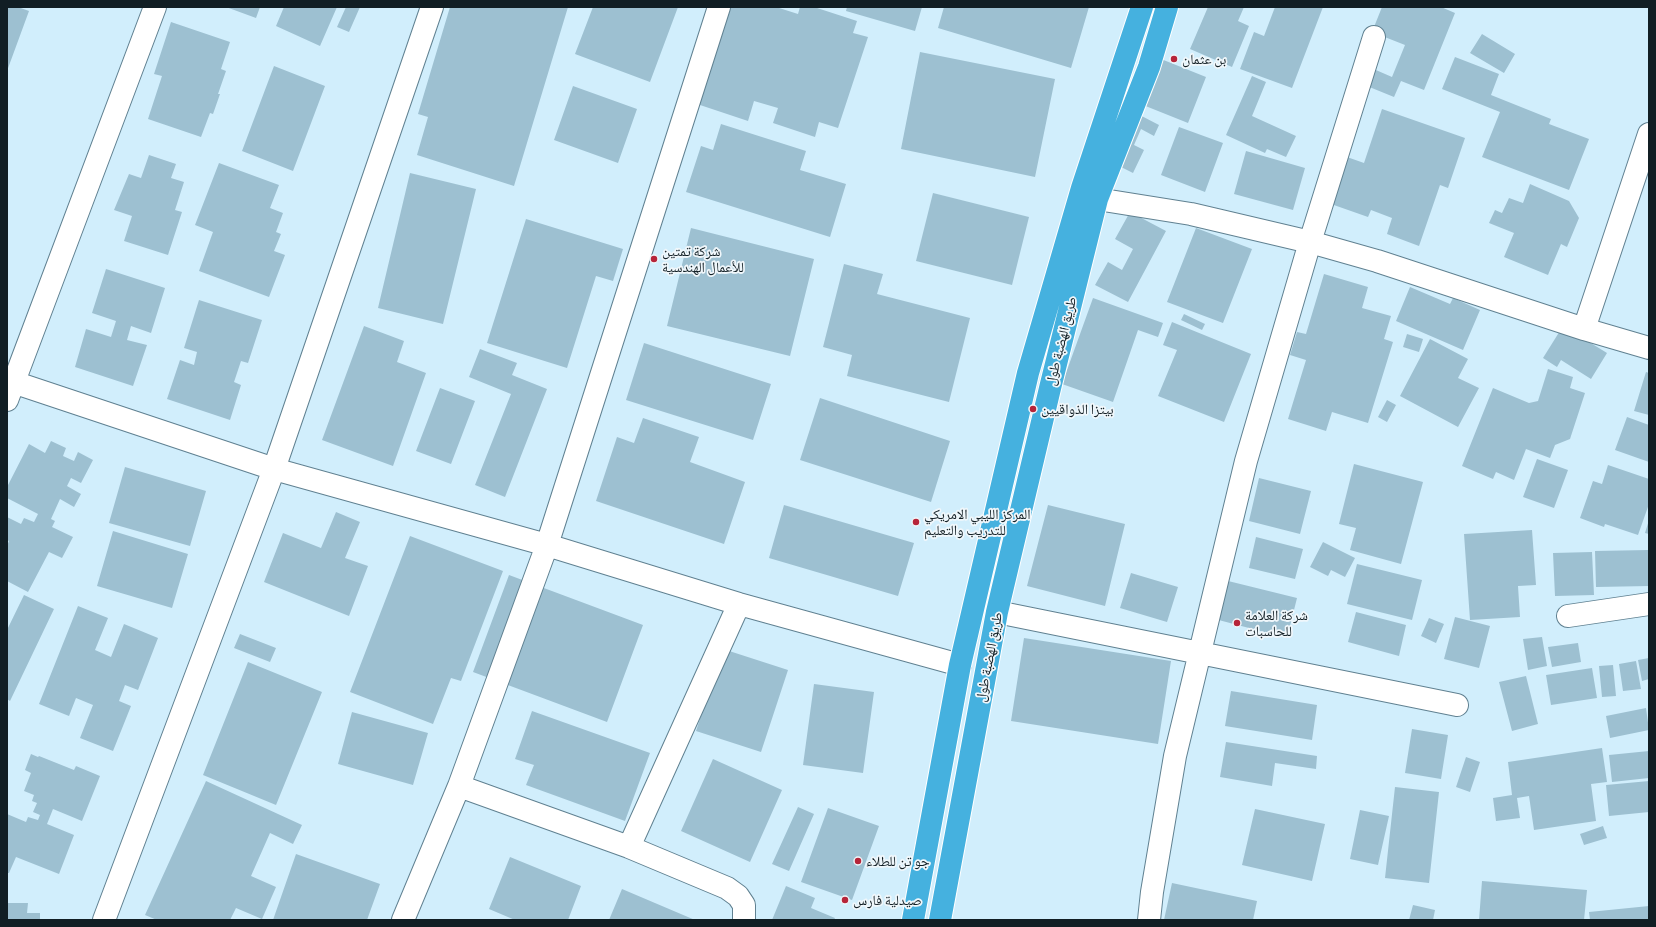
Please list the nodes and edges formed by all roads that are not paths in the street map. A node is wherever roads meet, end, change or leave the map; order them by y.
1 (155, 7) edge
2 (432, 7) edge
3 (719, 7) edge
4 (1142, 7) edge
5 (1167, 7) edge
6 (1374, 37) dead end
7 (1649, 134) edge
8 (1098, 198) junction
9 (1310, 242) junction
10 (1584, 329) junction
11 (1649, 348) edge
12 (9, 388) edge
13 (274, 469) junction
14 (547, 545) junction
15 (739, 604) junction
16 (1649, 604) edge
17 (997, 612) junction
18 (1568, 616) dead end
19 (1199, 653) junction
20 (960, 665) junction
21 (1457, 705) dead end
22 (459, 786) junction
23 (629, 846) junction
24 (104, 920) edge
25 (403, 920) edge
26 (744, 920) edge
27 (913, 920) edge
28 (940, 920) edge
29 (1149, 920) edge

1 - 12 street
2 - 13 street
3 - 14 street
4 - 20 highway, طريق الهضبة طول
5 - 8 highway, طريق الهضبة طول
6 - 9 street
7 - 10 street
8 - 9 street
8 - 17 highway, طريق الهضبة طول
9 - 10 street
9 - 19 street
10 - 11 street
12 - 13 street
13 - 14 street
13 - 24 street
14 - 15 street
14 - 22 street
15 - 20 street
15 - 23 street
16 - 18 street
17 - 19 street
17 - 28 highway, طريق الهضبة طول
19 - 21 street
19 - 29 street
20 - 27 highway, طريق الهضبة طول
22 - 23 street
22 - 25 street
23 - 26 street

